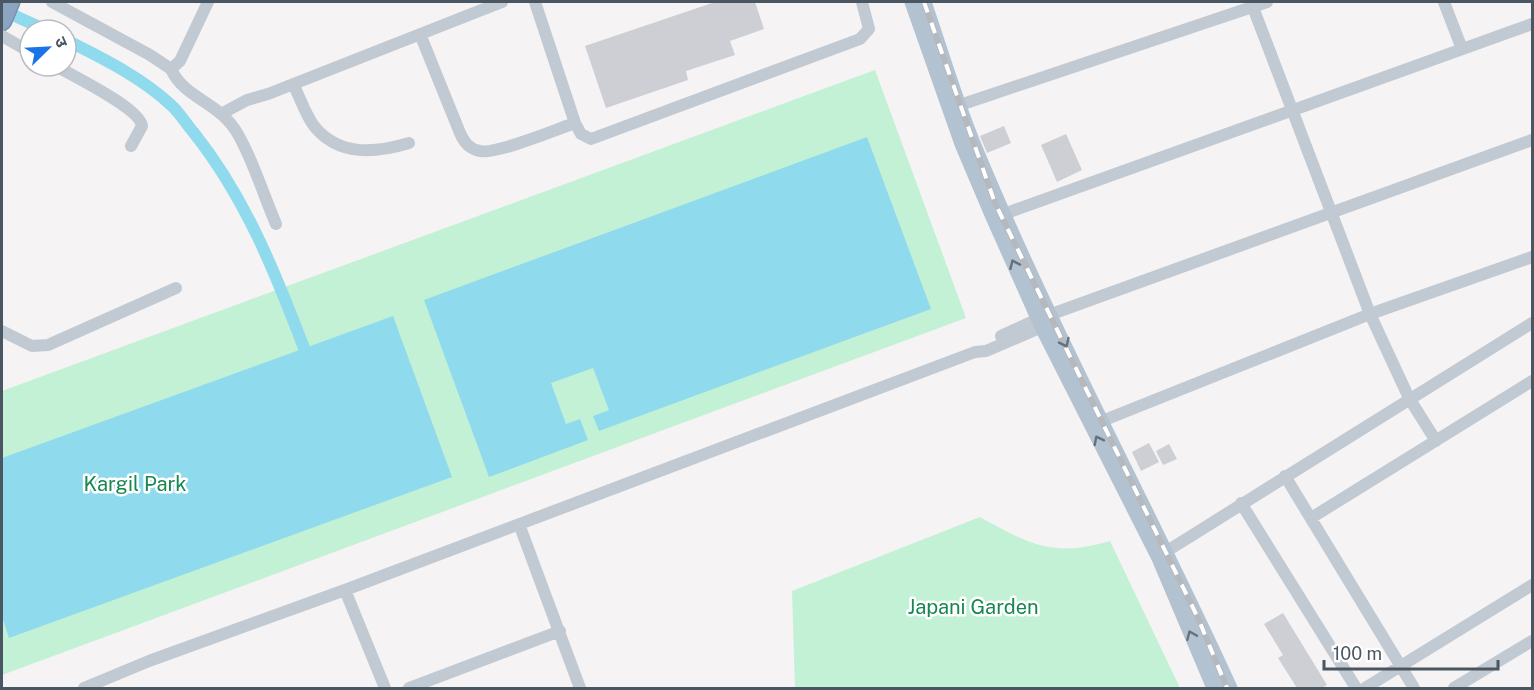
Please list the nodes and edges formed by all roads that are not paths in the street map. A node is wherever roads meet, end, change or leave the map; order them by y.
1 (52, 2) edge
2 (208, 2) edge
3 (502, 2) edge
4 (535, 2) edge
5 (861, 2) edge
6 (922, 2) edge
7 (1267, 2) edge
8 (1444, 2) edge
9 (1252, 4) edge
10 (5, 17) edge
11 (1533, 24) edge
12 (420, 34) junction
13 (18, 35) edge
14 (1462, 49) junction
15 (171, 69) junction
16 (77, 78) edge
17 (293, 84) junction
18 (960, 105) junction
19 (1291, 110) junction
20 (221, 114) junction
21 (575, 123) junction
22 (1533, 140) edge
23 (410, 143) dead end
24 (130, 146) dead end
25 (1330, 213) junction
26 (1004, 214) junction
27 (276, 224) dead end
28 (1533, 257) edge
29 (177, 288) dead end
30 (1370, 314) junction
31 (1044, 321) junction
32 (1533, 323) edge
33 (2, 331) edge
34 (1533, 381) edge
35 (1409, 398) junction
36 (1102, 421) junction
37 (1436, 441) junction
38 (1285, 476) junction
39 (1241, 503) junction
40 (1311, 518) junction
41 (519, 524) junction
42 (1167, 551) junction
43 (1533, 585) edge
44 (345, 591) junction
45 (560, 631) junction
46 (1533, 640) edge
47 (1401, 666) junction
48 (84, 688) edge
49 (385, 688) edge
50 (409, 688) edge
51 (580, 688) edge
52 (1214, 688) edge
53 (1230, 688) edge
54 (1356, 688) edge
55 (1365, 688) edge
56 (1414, 688) edge
57 (1454, 688) edge

1 - 15 street
2 - 15 street
3 - 12 street
4 - 21 street
5 - 21 street
6 - 18 main road
31 -> 6 main road
7 - 9 street
8 - 14 street
9 - 18 street
9 - 19 street
10 - 13 street
11 - 14 street
12 - 17 street
12 - 21 street
14 - 19 street
15 - 20 street
16 - 24 street
17 - 20 street
17 - 23 street
18 - 26 main road
19 - 25 street
19 - 26 street
20 - 27 street
22 - 25 street
25 - 30 street
25 - 31 street
26 - 31 main road
28 - 30 street
29 - 33 street
30 - 35 street
30 - 36 street
31 -> 36 main road
31 - 41 street
52 -> 31 main road
32 - 35 street
34 - 37 street
35 - 37 street
35 - 38 street
36 - 42 main road
37 - 40 street
38 - 39 street
38 - 40 street
39 - 42 street
39 - 54 street
40 - 47 street
41 - 44 street
41 - 45 street
42 - 53 main road
43 - 47 street
44 - 48 street
44 - 49 street
45 - 50 street
45 - 51 street
46 - 57 street
47 - 55 street
47 - 56 street

